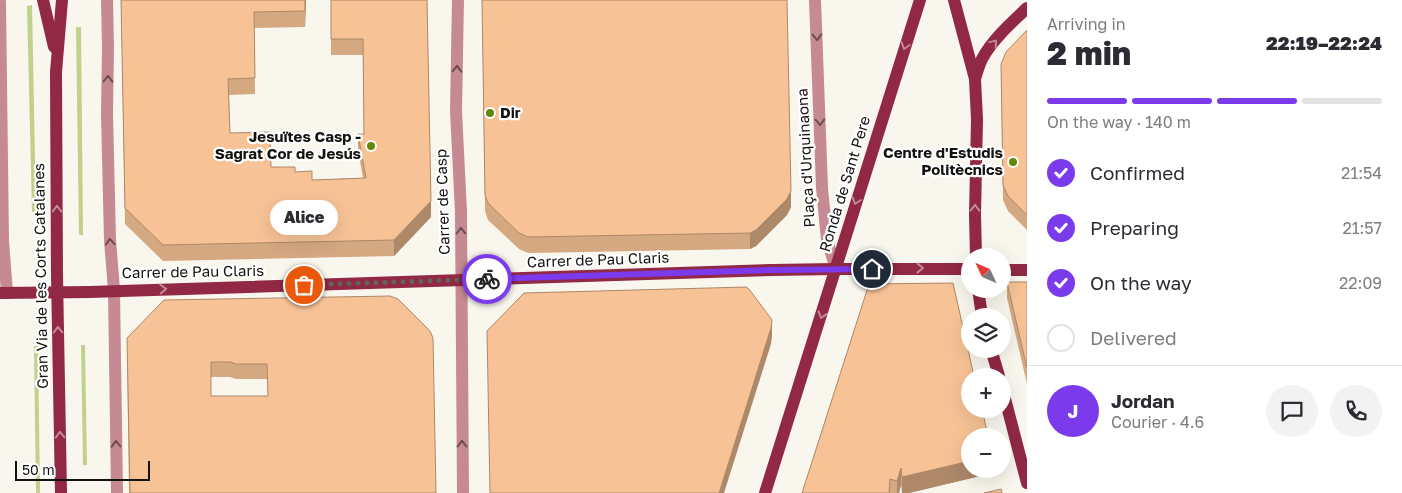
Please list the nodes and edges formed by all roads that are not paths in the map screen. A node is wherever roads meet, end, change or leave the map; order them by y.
1 (43, 0) edge
2 (62, 0) edge
3 (107, 0) edge
4 (458, 0) edge
5 (816, 0) edge
6 (920, 0) edge
7 (954, 0) edge
8 (0, 2) edge
9 (1025, 12) edge
10 (56, 59) junction
11 (975, 79) junction
12 (976, 248) edge
13 (836, 269) junction
14 (961, 269) edge
15 (1011, 270) edge
16 (1027, 270) edge
17 (461, 280) junction
18 (114, 290) junction
19 (3, 293) edge
20 (57, 293) junction
21 (1011, 418) edge
22 (1025, 470) edge
23 (1027, 483) edge
24 (61, 493) edge
25 (117, 493) edge
26 (463, 493) edge
27 (765, 493) edge

1 - 10 main road, Gran Via de les Corts Catalanes
2 - 10 main road, Gran Via de les Corts Catalanes
18 -> 3 street
17 -> 4 street, Carrer de Casp
5 -> 13 street, Plaça d'Urquinaona
6 -> 13 main road, Ronda de Sant Pere
7 - 11 main road
8 - 19 street
11 -> 9 main road
20 -> 10 main road, Gran Via de les Corts Catalanes
12 -> 11 main road
13 -> 14 main road
13 - 17 main road, Carrer de Pau Claris
13 -> 27 main road, Ronda de Sant Pere
15 - 16 main road
18 -> 17 main road, Carrer de Pau Claris
26 -> 17 street, Carrer de Casp
18 - 20 main road, Carrer de Pau Claris
25 -> 18 street
19 - 20 main road, Carrer de Pau Claris
24 -> 20 main road, Gran Via de les Corts Catalanes
21 - 22 main road
22 - 23 main road

